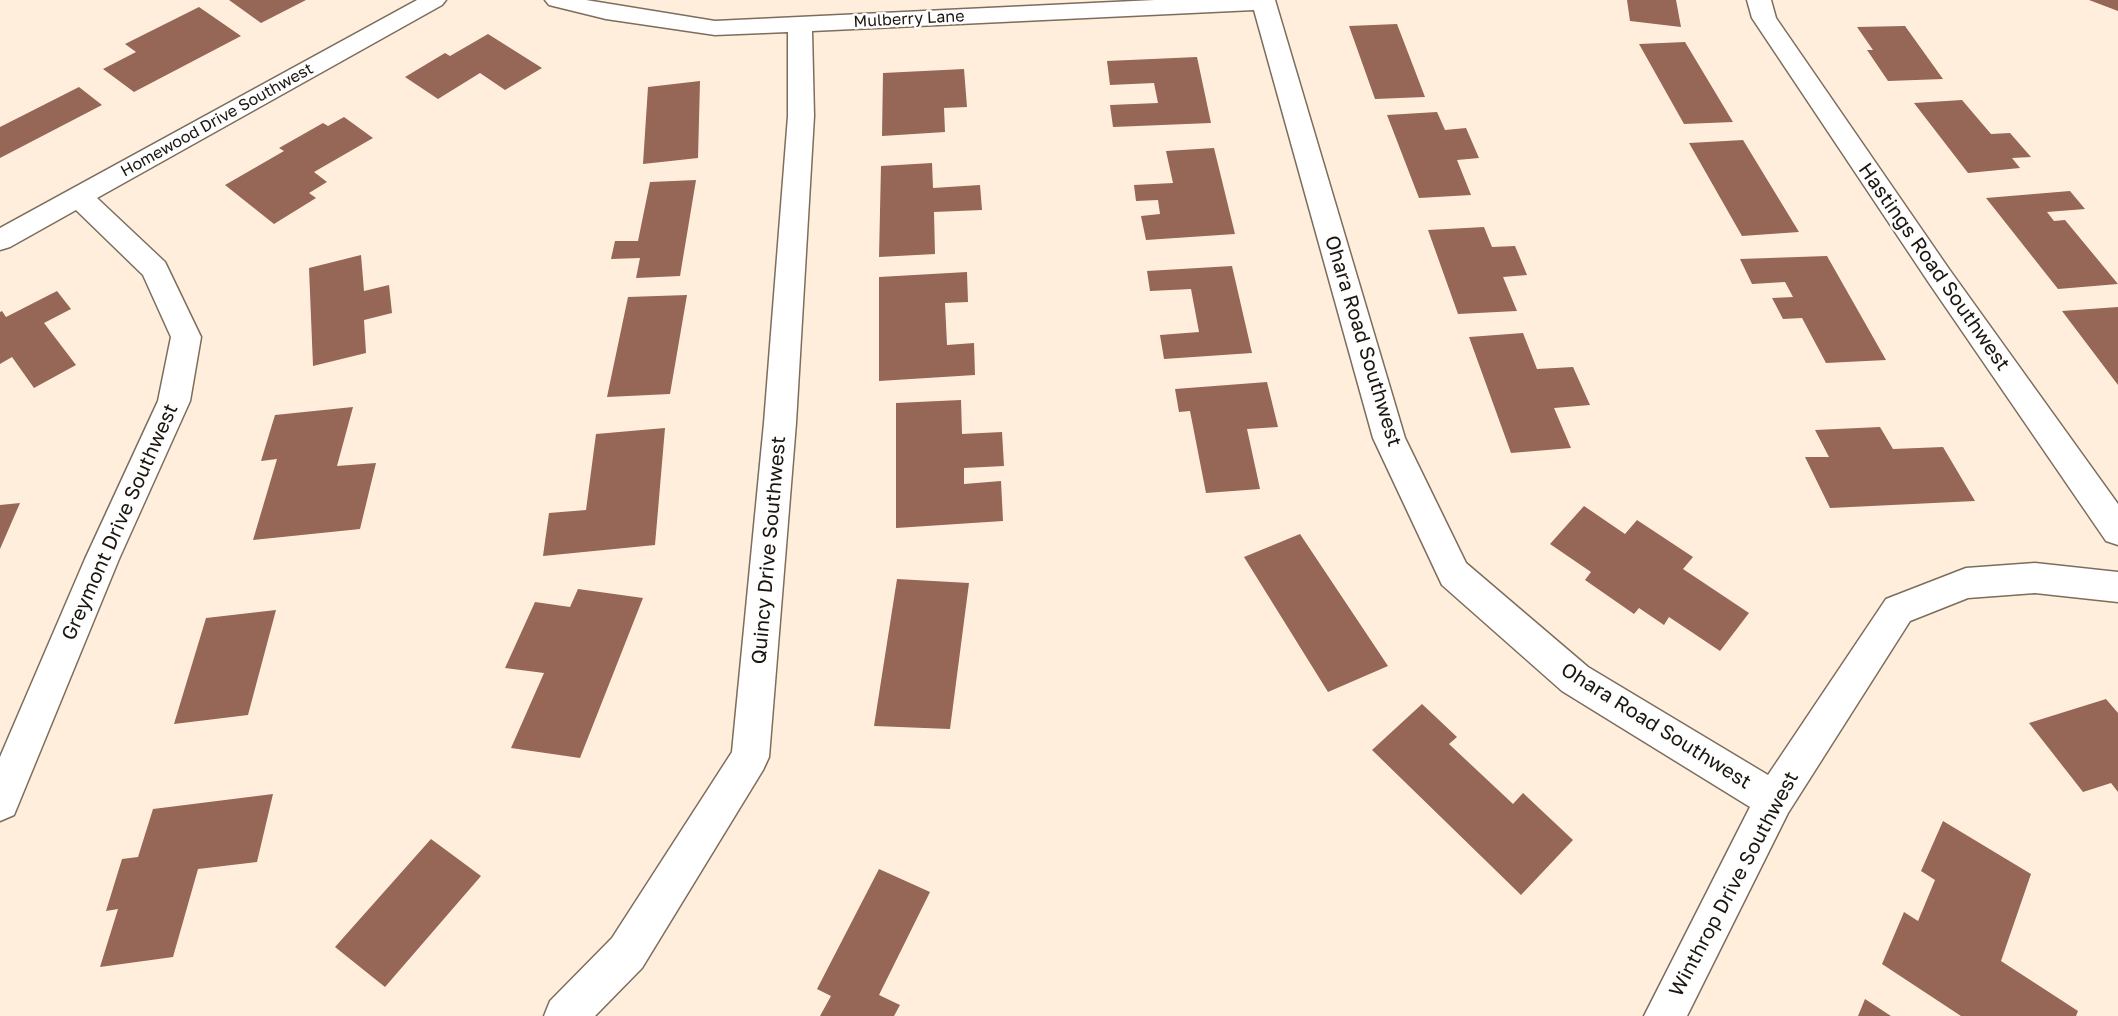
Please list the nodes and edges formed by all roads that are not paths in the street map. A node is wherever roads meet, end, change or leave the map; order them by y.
1 (434, 0) edge
2 (557, 0) edge
3 (1759, 0) edge
4 (1263, 1) edge
5 (800, 25) junction
6 (79, 197) junction
7 (0, 240) edge
8 (2118, 531) edge
9 (2118, 587) edge
10 (1774, 800) junction
11 (0, 802) edge
12 (565, 1016) edge
13 (1665, 1016) edge

1 - 6 street, Homewood Drive Southwest
2 - 5 street, Mulberry Lane
3 - 8 street, Hastings Road Southwest
4 - 5 street, Mulberry Lane
4 - 10 street, Ohara Road Southwest
5 - 12 street, Quincy Drive Southwest
6 - 7 street, Homewood Drive Southwest
6 - 11 street, Greymont Drive Southwest
9 - 10 street, Winthrop Drive Southwest
10 - 13 street, Winthrop Drive Southwest

